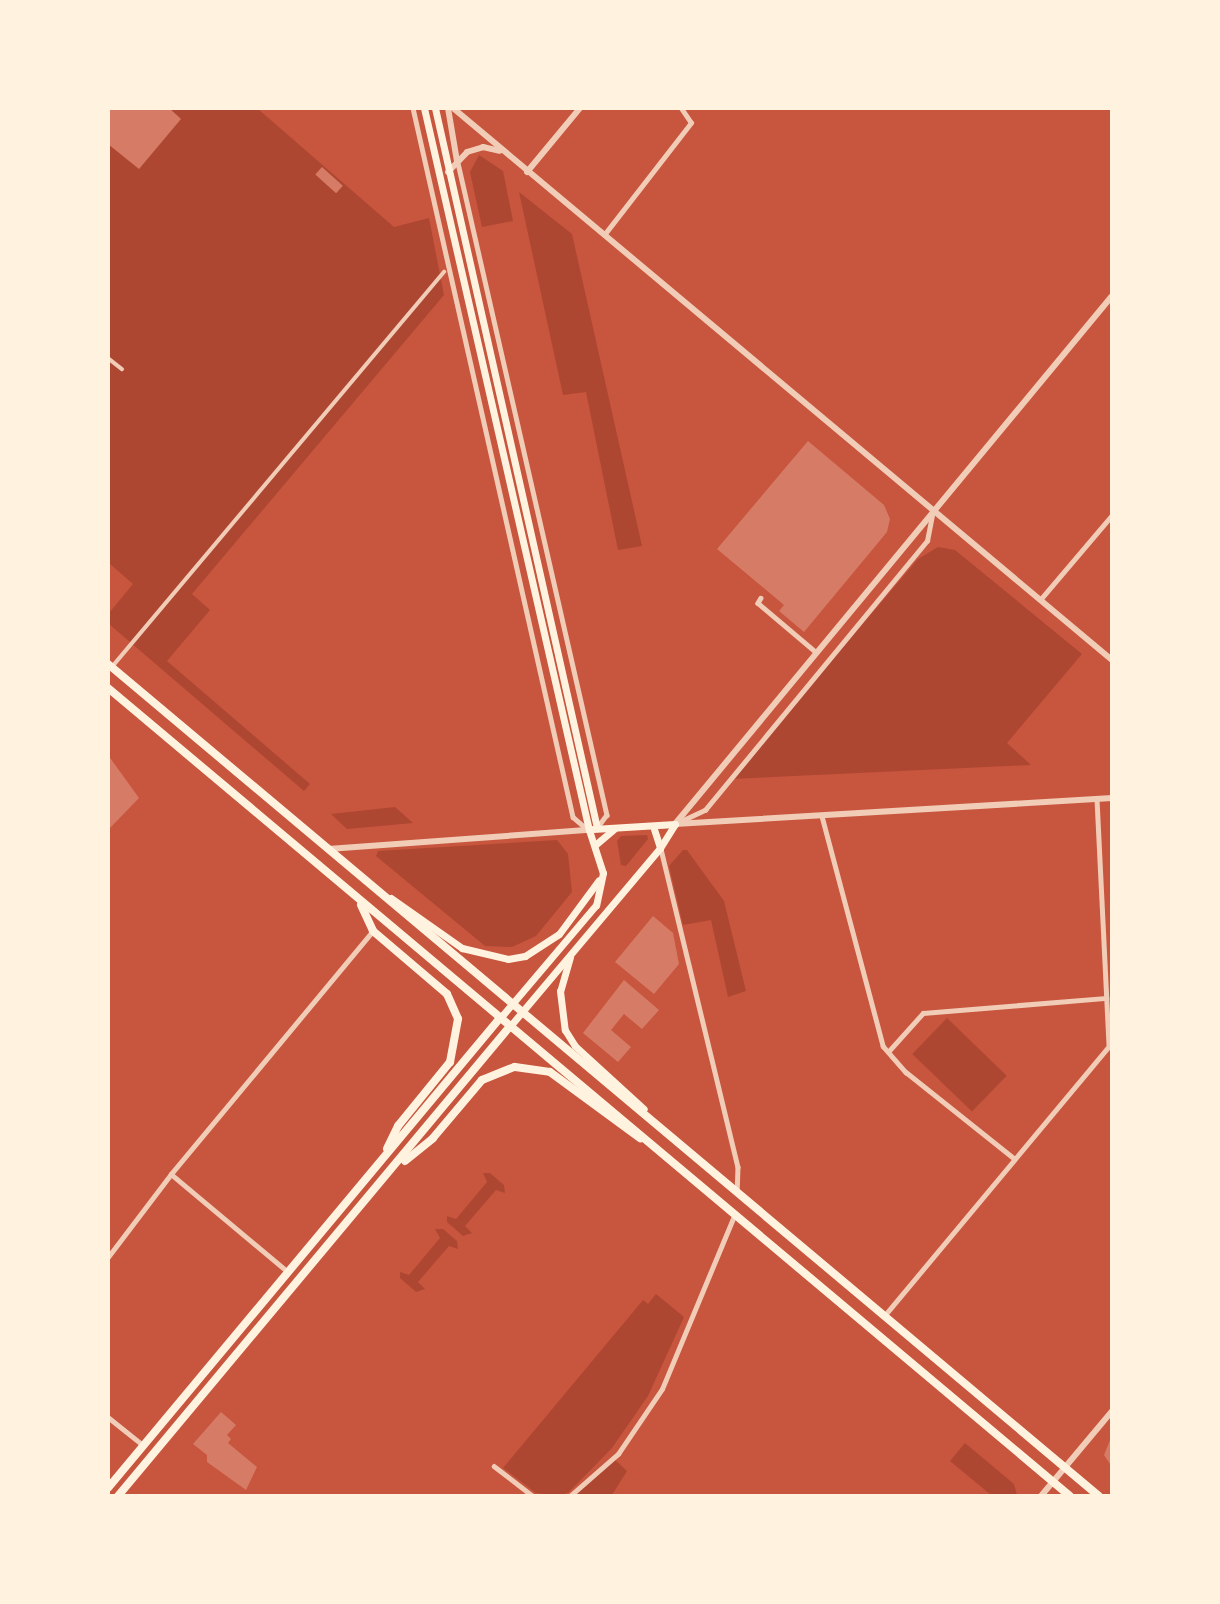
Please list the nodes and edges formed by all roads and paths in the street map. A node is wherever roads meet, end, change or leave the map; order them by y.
1 (413, 108) edge
2 (424, 108) edge
3 (435, 108) edge
4 (447, 108) edge
5 (453, 108) edge
6 (580, 108) edge
7 (681, 108) edge
8 (502, 151) junction
9 (457, 161) junction
10 (448, 172) junction
11 (527, 172) junction
12 (603, 236) junction
13 (444, 272) dead end
14 (1111, 296) edge
15 (108, 358) edge
16 (122, 369) dead end
17 (933, 509) junction
18 (1111, 515) edge
19 (761, 598) dead end
20 (1040, 600) junction
21 (816, 652) junction
22 (1111, 660) edge
23 (110, 668) edge
24 (108, 688) edge
25 (1111, 798) edge
26 (1097, 799) junction
27 (822, 815) junction
28 (675, 824) junction
29 (653, 826) junction
30 (621, 827) junction
31 (593, 829) junction
32 (595, 845) junction
33 (660, 848) junction
34 (327, 849) junction
35 (603, 873) junction
36 (376, 890) junction
37 (360, 902) junction
38 (373, 931) junction
39 (571, 953) junction
40 (1106, 998) junction
41 (511, 1004) junction
42 (523, 1011) junction
43 (499, 1018) junction
44 (510, 1025) junction
45 (1110, 1047) edge
46 (888, 1052) junction
47 (665, 1132) junction
48 (662, 1151) junction
49 (1015, 1160) junction
50 (381, 1162) junction
51 (392, 1171) junction
52 (171, 1174) junction
53 (737, 1191) junction
54 (735, 1213) junction
55 (108, 1257) edge
56 (288, 1272) junction
57 (885, 1315) junction
58 (1111, 1411) edge
59 (108, 1417) edge
60 (144, 1446) junction
61 (494, 1466) dead end
62 (1065, 1467) junction
63 (1053, 1481) junction
64 (108, 1488) edge
65 (118, 1496) edge
66 (533, 1496) edge
67 (570, 1496) edge
68 (1041, 1496) edge
69 (1070, 1496) edge
70 (1099, 1496) edge

1 - 31 street
2 - 31 main road
3 - 10 main road
4 - 9 street
5 - 8 street
6 - 11 street
7 - 12 street
8 - 9 street
8 - 11 street
9 - 10 street
9 - 31 street
10 - 31 main road
11 - 12 street
12 - 17 street
13 - 23 street
14 - 17 street
15 - 16 street
17 - 20 street
17 - 21 street
17 - 28 street
18 - 20 street
19 - 21 street
20 - 22 street
21 - 28 street
23 - 34 main road
24 - 37 main road
25 - 26 street
26 - 27 street
26 - 40 street
27 - 28 street
27 - 46 street
28 - 29 main road
28 - 33 main road
29 - 30 main road
29 - 33 main road
30 - 31 main road
30 - 32 main road
31 - 32 main road
31 - 34 street
32 - 35 main road
33 - 39 main road
33 - 53 street
34 - 36 main road
35 - 36 main road
35 - 41 main road
36 - 41 main road
37 - 38 main road
37 - 43 main road
38 - 50 main road
38 - 52 street
39 - 42 main road
39 - 47 main road
40 - 45 street
40 - 46 street
41 - 42 main road
41 - 43 main road
42 - 44 main road
42 - 47 main road
43 - 44 main road
43 - 50 main road
44 - 48 main road
44 - 51 main road
45 - 49 street
46 - 49 street
47 - 53 main road
48 - 51 main road
48 - 54 main road
49 - 57 street
50 - 56 main road
51 - 65 main road
52 - 55 street
52 - 56 street
53 - 57 main road
54 - 63 main road
54 - 67 street
56 - 60 main road
57 - 62 main road
58 - 62 street
59 - 60 street
60 - 64 main road
61 - 66 street
62 - 63 street
62 - 70 main road
63 - 68 street
63 - 69 main road

